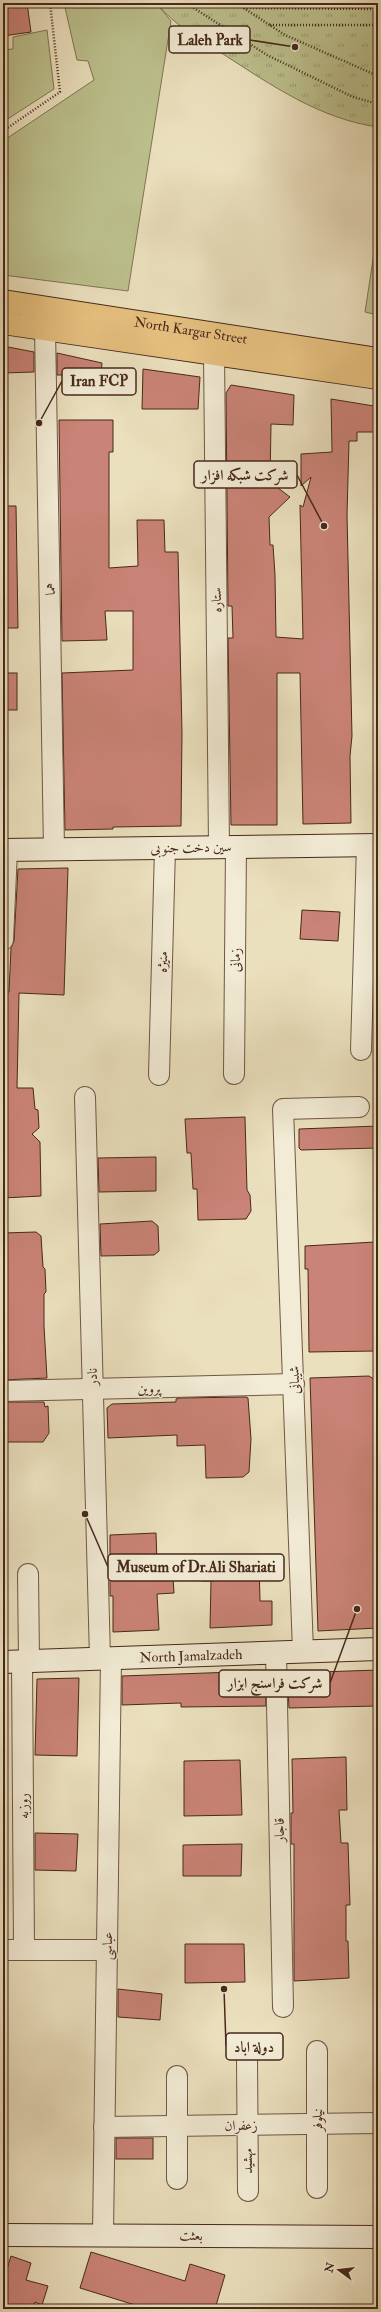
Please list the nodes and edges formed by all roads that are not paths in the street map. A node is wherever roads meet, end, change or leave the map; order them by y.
1 (3, 301) edge
2 (45, 318) junction
3 (3, 323) edge
4 (214, 344) junction
5 (378, 359) edge
6 (378, 378) edge
7 (372, 845) edge
8 (227, 847) junction
9 (165, 848) junction
10 (54, 849) junction
11 (5, 850) edge
12 (3, 940) edge
13 (361, 1050) dead end
14 (234, 1074) dead end
15 (159, 1075) dead end
16 (85, 1096) dead end
17 (359, 1107) dead end
18 (294, 1384) junction
19 (92, 1389) junction
20 (3, 1391) edge
21 (28, 1574) dead end
22 (378, 1649) edge
23 (303, 1651) junction
24 (276, 1652) junction
25 (106, 1658) junction
26 (18, 1661) edge
27 (3, 1950) edge
28 (24, 1950) junction
29 (107, 1950) junction
30 (283, 2007) dead end
31 (317, 2051) dead end
32 (247, 2058) dead end
33 (177, 2076) dead end
34 (317, 2124) junction
35 (378, 2124) edge
36 (247, 2125) junction
37 (177, 2126) junction
38 (104, 2127) junction
39 (176, 2180) dead end
40 (317, 2188) dead end
41 (248, 2191) dead end
42 (103, 2234) junction
43 (3, 2235) edge
44 (378, 2237) edge

1 - 2 main road
2 - 3 main road
2 - 4 main road
2 - 10 street, هما
4 - 5 main road, North Kargar Street
4 - 6 main road
4 - 8 street, ستاره
7 - 8 street, سین دخت جنوبی
7 - 13 street
8 - 9 street, سین دخت جنوبی
8 - 14 street, زمانی
9 - 10 street, سین دخت جنوبی
9 - 15 street, منیژه
10 - 11 street, سین دخت جنوبی
11 - 12 street
16 - 19 street, نادر
17 - 18 street, شیبانی
18 - 19 street, پروین
18 - 23 street, شیبانی
19 - 20 street, پروین
19 - 25 street, نادر
21 - 26 street, روزبه
22 - 23 street, North Jamalzadeh
23 - 24 street, North Jamalzadeh
24 - 25 street, North Jamalzadeh
24 - 30 street, قاجار
25 - 26 street, North Jamalzadeh
25 - 29 street, عباسی
26 - 28 street, روزبه
27 - 28 street
28 - 29 street
29 - 38 street, عباسی
31 - 34 street, نیلوفر
32 - 36 street, مهشید
33 - 37 street
34 - 35 street, زعفران
34 - 36 street, زعفران
34 - 40 street, نیلوفر
36 - 37 street, زعفران
36 - 41 street, مهشید
37 - 38 street, زعفران
37 - 39 street
38 - 42 street, عباسی
42 - 43 street, بعثت
42 - 44 street, بعثت

